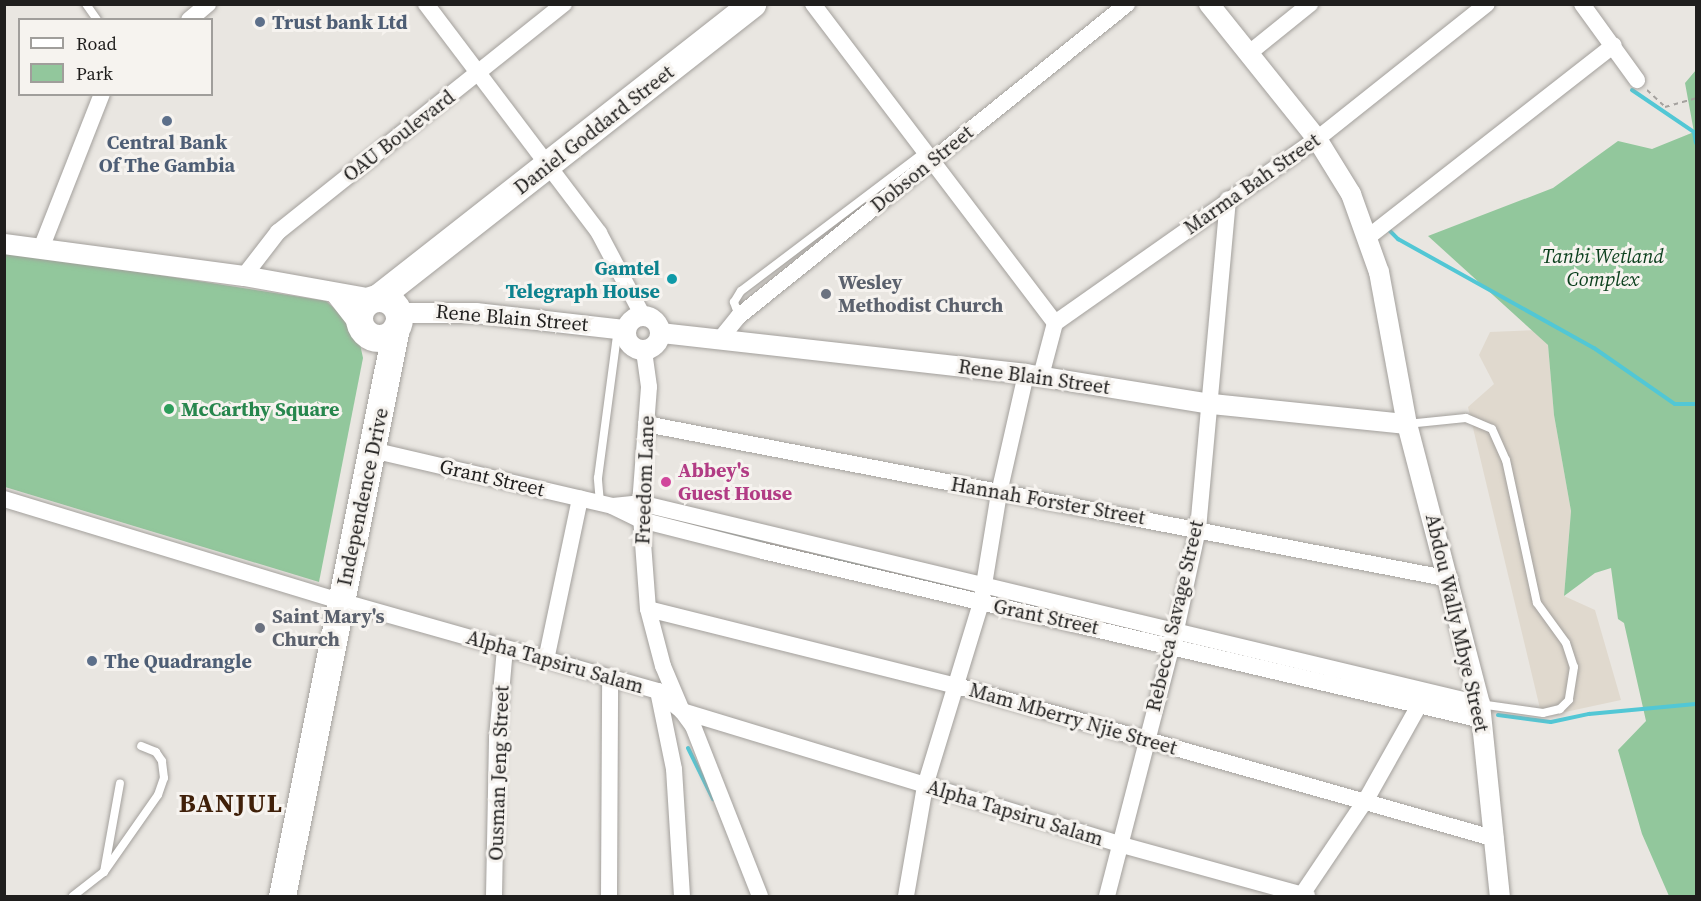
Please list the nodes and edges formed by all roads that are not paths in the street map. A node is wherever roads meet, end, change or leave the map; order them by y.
1 (86, 4) edge
2 (207, 4) edge
3 (426, 4) edge
4 (564, 4) edge
5 (753, 4) edge
6 (813, 4) edge
7 (1127, 4) edge
8 (1209, 4) edge
9 (1310, 4) edge
10 (1487, 4) edge
11 (1582, 4) edge
12 (96, 18) edge
13 (191, 18) edge
14 (1614, 45) junction
15 (1248, 54) junction
16 (478, 75) junction
17 (1636, 80) road end
18 (101, 96) edge
19 (1317, 139) junction
20 (930, 155) junction
21 (548, 167) junction
22 (1228, 199) junction
23 (1367, 238) junction
24 (4, 244) edge
25 (42, 246) junction
26 (244, 276) junction
27 (336, 294) junction
28 (382, 316) junction
29 (643, 316) junction
30 (1055, 323) junction
31 (622, 329) junction
32 (661, 333) junction
33 (721, 338) junction
34 (644, 351) junction
35 (1033, 375) junction
36 (1212, 404) junction
37 (646, 424) junction
38 (1407, 424) junction
39 (372, 450) junction
40 (999, 493) junction
41 (4, 499) edge
42 (580, 499) junction
43 (606, 505) junction
44 (640, 512) junction
45 (1198, 529) junction
46 (1450, 579) junction
47 (982, 586) junction
48 (340, 601) junction
49 (981, 603) junction
50 (648, 609) junction
51 (1176, 630) junction
52 (1171, 648) junction
53 (505, 649) junction
54 (546, 660) junction
55 (610, 678) junction
56 (957, 686) junction
57 (658, 691) junction
58 (1429, 693) junction
59 (1416, 706) junction
60 (682, 711) junction
61 (1481, 712) junction
62 (1145, 740) junction
63 (141, 746) dead end
64 (120, 783) dead end
65 (925, 786) junction
66 (1363, 803) junction
67 (1496, 839) junction
68 (1122, 845) junction
69 (104, 872) junction
70 (1303, 896) edge
71 (73, 897) edge
72 (282, 897) edge
73 (494, 897) edge
74 (609, 897) edge
75 (682, 897) edge
76 (760, 897) edge
77 (906, 897) edge
78 (1107, 897) edge
79 (1500, 897) edge

1 - 12 lane
2 - 13 street
3 - 16 street
4 - 16 street, OAU Boulevard
5 - 21 highway, Daniel Goddard Street
6 - 20 street
7 - 20 street, Dobson Street
8 - 15 street, Abdou Wally Mbye Street
9 - 15 street
10 - 19 street, Marma Bah Street
11 - 14 street
14 - 17 street
14 - 23 street
15 - 19 street, Abdou Wally Mbye Street
16 - 21 street
16 - 26 street, OAU Boulevard
18 - 25 street
19 - 22 street, Marma Bah Street
19 - 23 street, Abdou Wally Mbye Street
20 - 30 street
20 - 33 street, Dobson Street
21 - 28 highway, Daniel Goddard Street
21 - 29 street
22 - 30 street, Marma Bah Street
22 - 36 street, Rebecca Savage Street
23 - 38 street, Abdou Wally Mbye Street
24 - 25 street, Rene Blain Street
25 - 26 street, Rene Blain Street
26 - 27 street, Rene Blain Street
27 - 28 street, Rene Blain Street
27 - 28 street
28 - 31 street, Rene Blain Street
28 - 39 highway, Independence Drive
29 - 31 street
29 - 32 street
30 - 35 street
31 - 34 street
31 - 43 lane
32 - 33 street, Rene Blain Street
32 - 34 street
33 - 35 street, Rene Blain Street
34 - 37 street, Freedom Lane
35 - 36 street, Rene Blain Street
35 - 40 street
36 - 38 street, Rene Blain Street
36 - 45 street, Rebecca Savage Street
37 - 40 street, Hannah Forster Street
37 - 44 street, Freedom Lane
38 - 46 street, Abdou Wally Mbye Street
38 - 61 lane
39 - 42 street, Grant Street
39 - 48 highway, Independence Drive
40 - 45 street, Hannah Forster Street
40 - 47 street
41 - 48 street, Alpha Tapsiru Salam
42 - 43 street, Grant Street
42 - 54 street
43 - 44 street, Grant Street
44 - 47 street, Grant Street
44 - 49 street, Grant Street
44 - 50 street, Freedom Lane
45 - 46 street, Hannah Forster Street
45 - 51 street, Rebecca Savage Street
46 - 61 street, Abdou Wally Mbye Street
47 - 49 street
47 - 51 street, Grant Street
48 - 53 street, Alpha Tapsiru Salam
48 - 72 highway, Independence Drive
49 - 52 street, Grant Street
49 - 56 street
50 - 56 street, Mam Mberry Njie Street
50 - 60 street, Freedom Lane
51 - 52 street, Rebecca Savage Street
51 - 58 street, Grant Street
52 - 59 street, Grant Street
52 - 62 street, Rebecca Savage Street
53 - 54 street, Alpha Tapsiru Salam
53 - 73 street, Ousman Jeng Street
54 - 55 street, Alpha Tapsiru Salam
55 - 57 street, Alpha Tapsiru Salam
55 - 74 street
56 - 62 street, Mam Mberry Njie Street
56 - 65 street
57 - 60 street, Alpha Tapsiru Salam
57 - 75 street
58 - 59 street
58 - 61 street, Grant Street
59 - 61 street, Grant Street
59 - 66 street
60 - 65 street, Alpha Tapsiru Salam
60 - 76 street
61 - 67 street, Abdou Wally Mbye Street
62 - 66 street, Mam Mberry Njie Street
62 - 68 street, Rebecca Savage Street
63 - 69 lane
64 - 69 lane
65 - 68 street, Alpha Tapsiru Salam
65 - 77 street
66 - 67 street, Mam Mberry Njie Street
66 - 70 street
67 - 79 street, Abdou Wally Mbye Street
68 - 70 street, Alpha Tapsiru Salam
68 - 78 street, Rebecca Savage Street
69 - 71 lane

